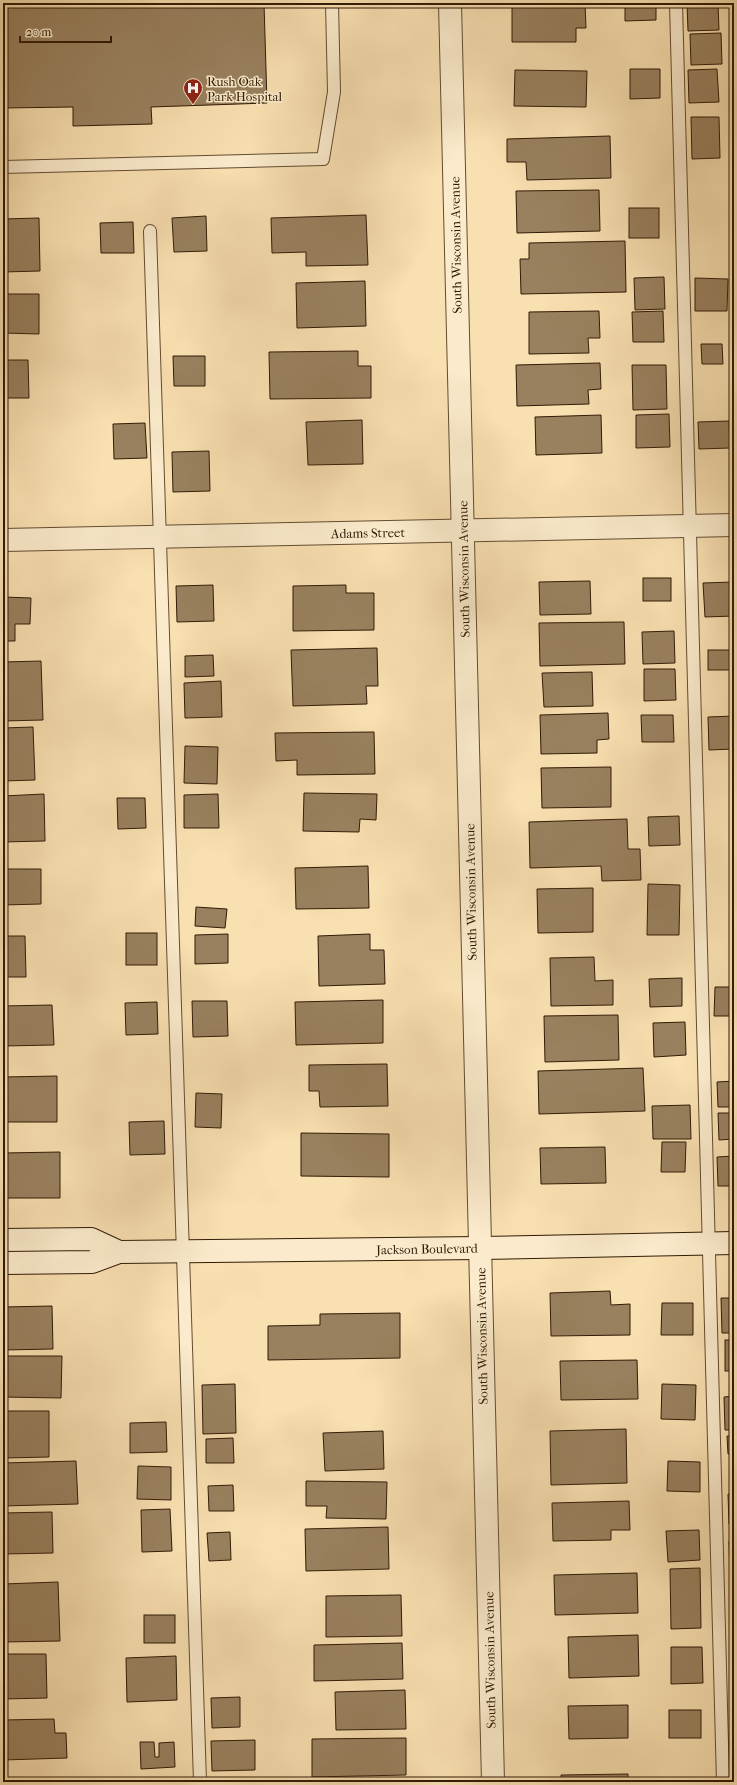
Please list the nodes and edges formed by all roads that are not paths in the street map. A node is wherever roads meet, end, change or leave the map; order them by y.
1 (332, 3) edge
2 (450, 3) edge
3 (676, 3) edge
4 (3, 167) edge
5 (150, 231) dead end
6 (734, 525) edge
7 (691, 526) junction
8 (462, 531) junction
9 (159, 537) junction
10 (3, 540) edge
11 (3, 1240) edge
12 (709, 1243) junction
13 (734, 1243) edge
14 (480, 1248) junction
15 (120, 1252) junction
16 (183, 1252) junction
17 (3, 1263) edge
18 (200, 1782) edge
19 (492, 1782) edge
20 (723, 1782) edge

1 - 4 lane
2 - 8 street, South Wisconsin Avenue
3 - 7 lane
5 - 9 lane
6 - 7 street, Adams Street
7 - 8 street, Adams Street
7 - 12 lane
8 - 9 street, Adams Street
8 - 14 street, South Wisconsin Avenue
9 - 10 street, Adams Street
9 - 16 lane
11 - 15 street, Jackson Boulevard
12 - 13 street, Jackson Boulevard
12 - 14 street, Jackson Boulevard
12 - 20 lane
14 - 16 street, Jackson Boulevard
14 - 19 street, South Wisconsin Avenue
15 - 16 street, Jackson Boulevard
15 - 17 street, Jackson Boulevard
16 - 18 lane

